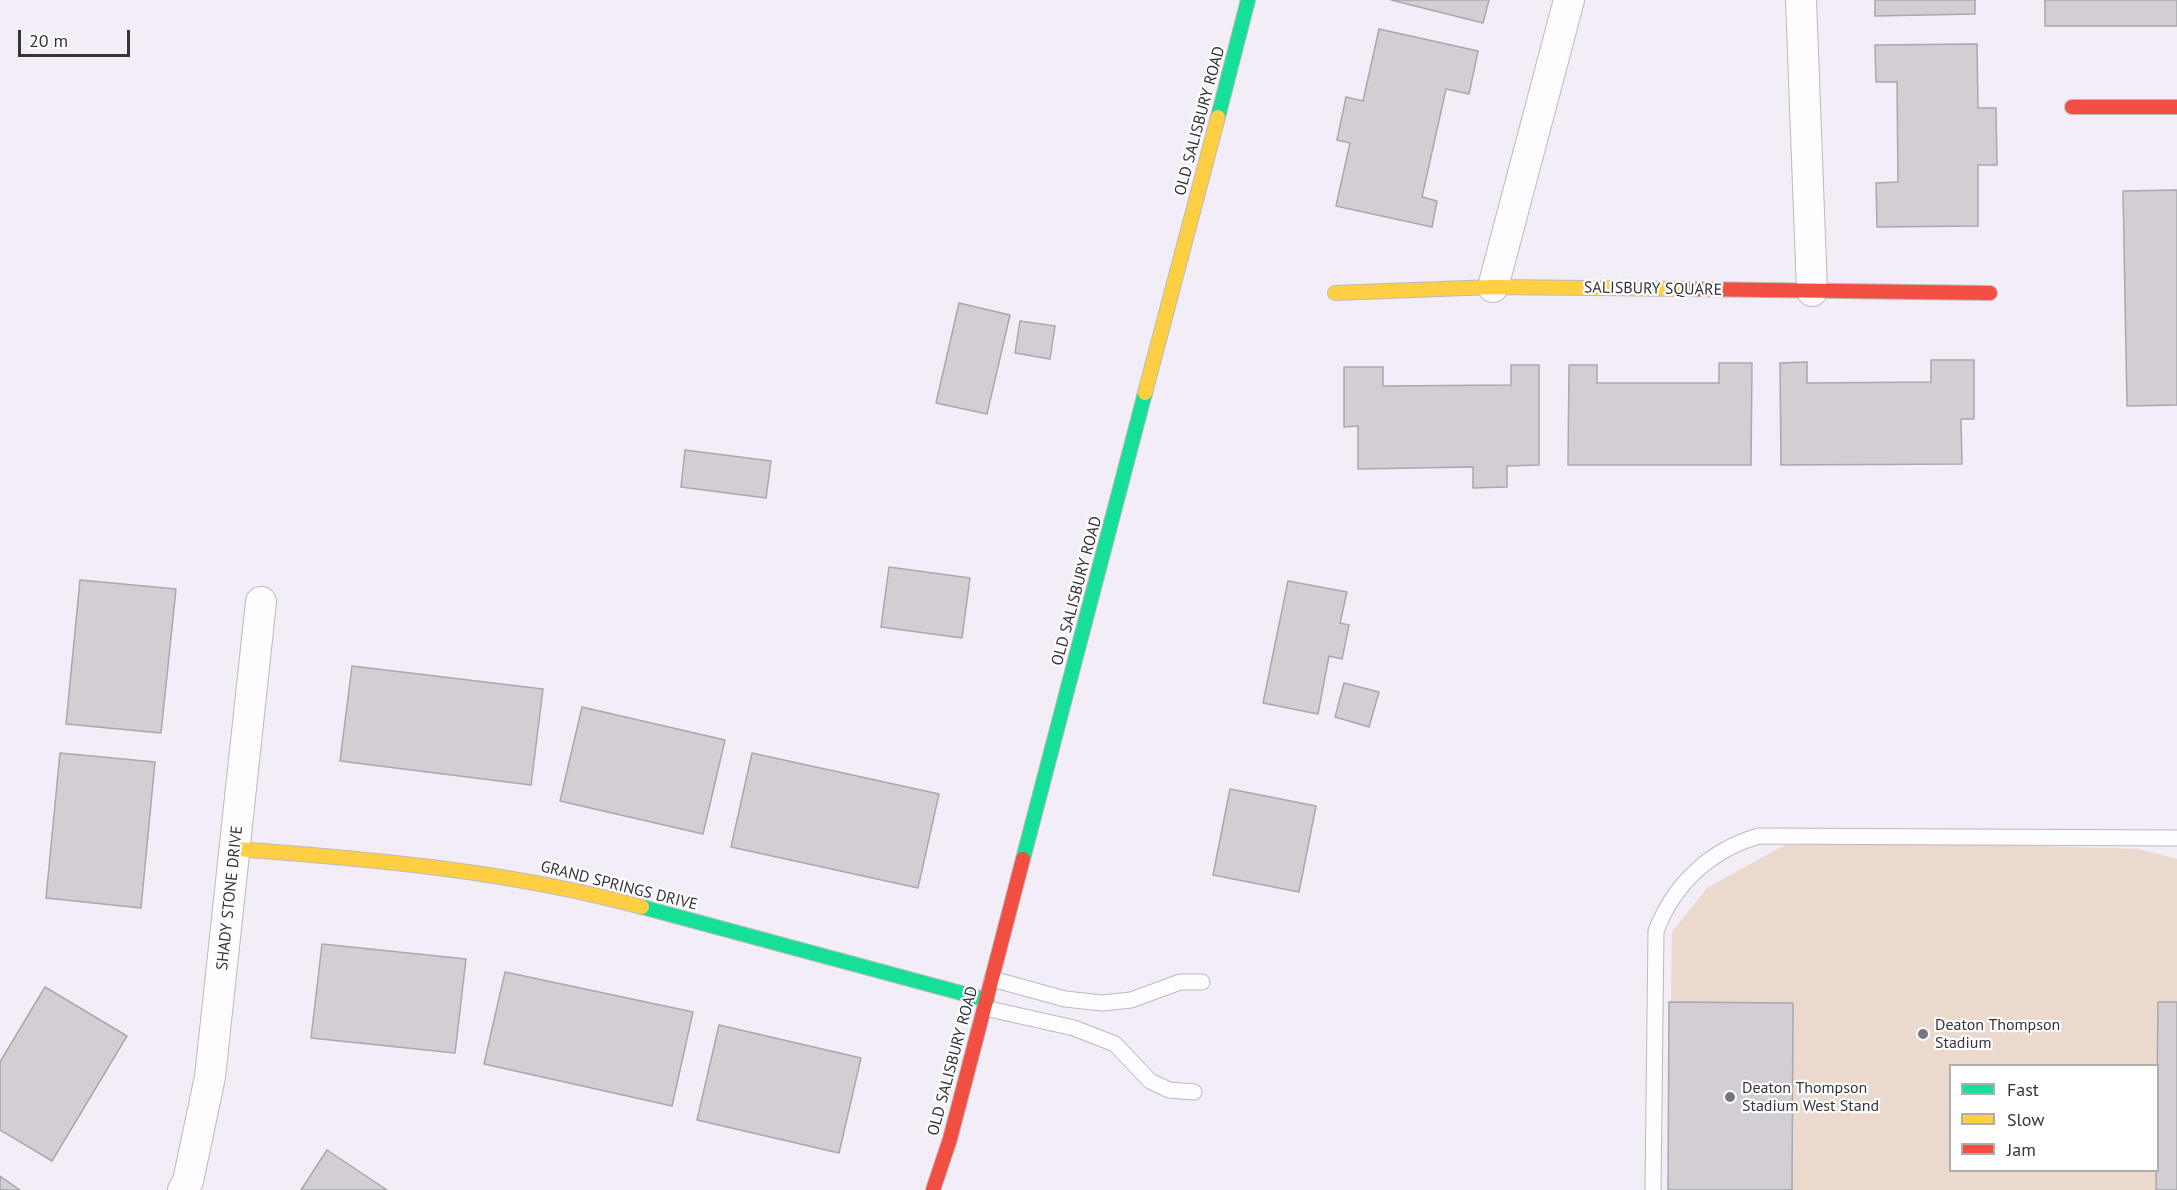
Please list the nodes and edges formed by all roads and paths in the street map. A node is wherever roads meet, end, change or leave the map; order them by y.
1 (1248, 0) edge
2 (1569, 0) edge
3 (1801, 0) edge
4 (2072, 107) dead end
5 (2177, 107) edge
6 (1494, 287) junction
7 (1812, 291) junction
8 (1335, 293) dead end
9 (1990, 293) dead end
10 (261, 602) dead end
11 (2177, 838) edge
12 (236, 849) junction
13 (992, 979) junction
14 (1202, 982) dead end
15 (986, 1004) junction
16 (1194, 1092) dead end
17 (183, 1190) edge
18 (933, 1190) edge
19 (1653, 1190) edge

1 - 13 street, OLD SALISBURY ROAD
2 - 6 street
3 - 7 street
4 - 5 street
6 - 7 street, SALISBURY SQUARE
6 - 8 street, SALISBURY SQUARE
7 - 9 street, SALISBURY SQUARE
10 - 12 street, SHADY STONE DRIVE
11 - 19 lane
12 - 15 street, GRAND SPRINGS DRIVE
12 - 17 street, SHADY STONE DRIVE
13 - 14 lane
13 - 15 street, OLD SALISBURY ROAD
15 - 16 lane
15 - 18 street, OLD SALISBURY ROAD

